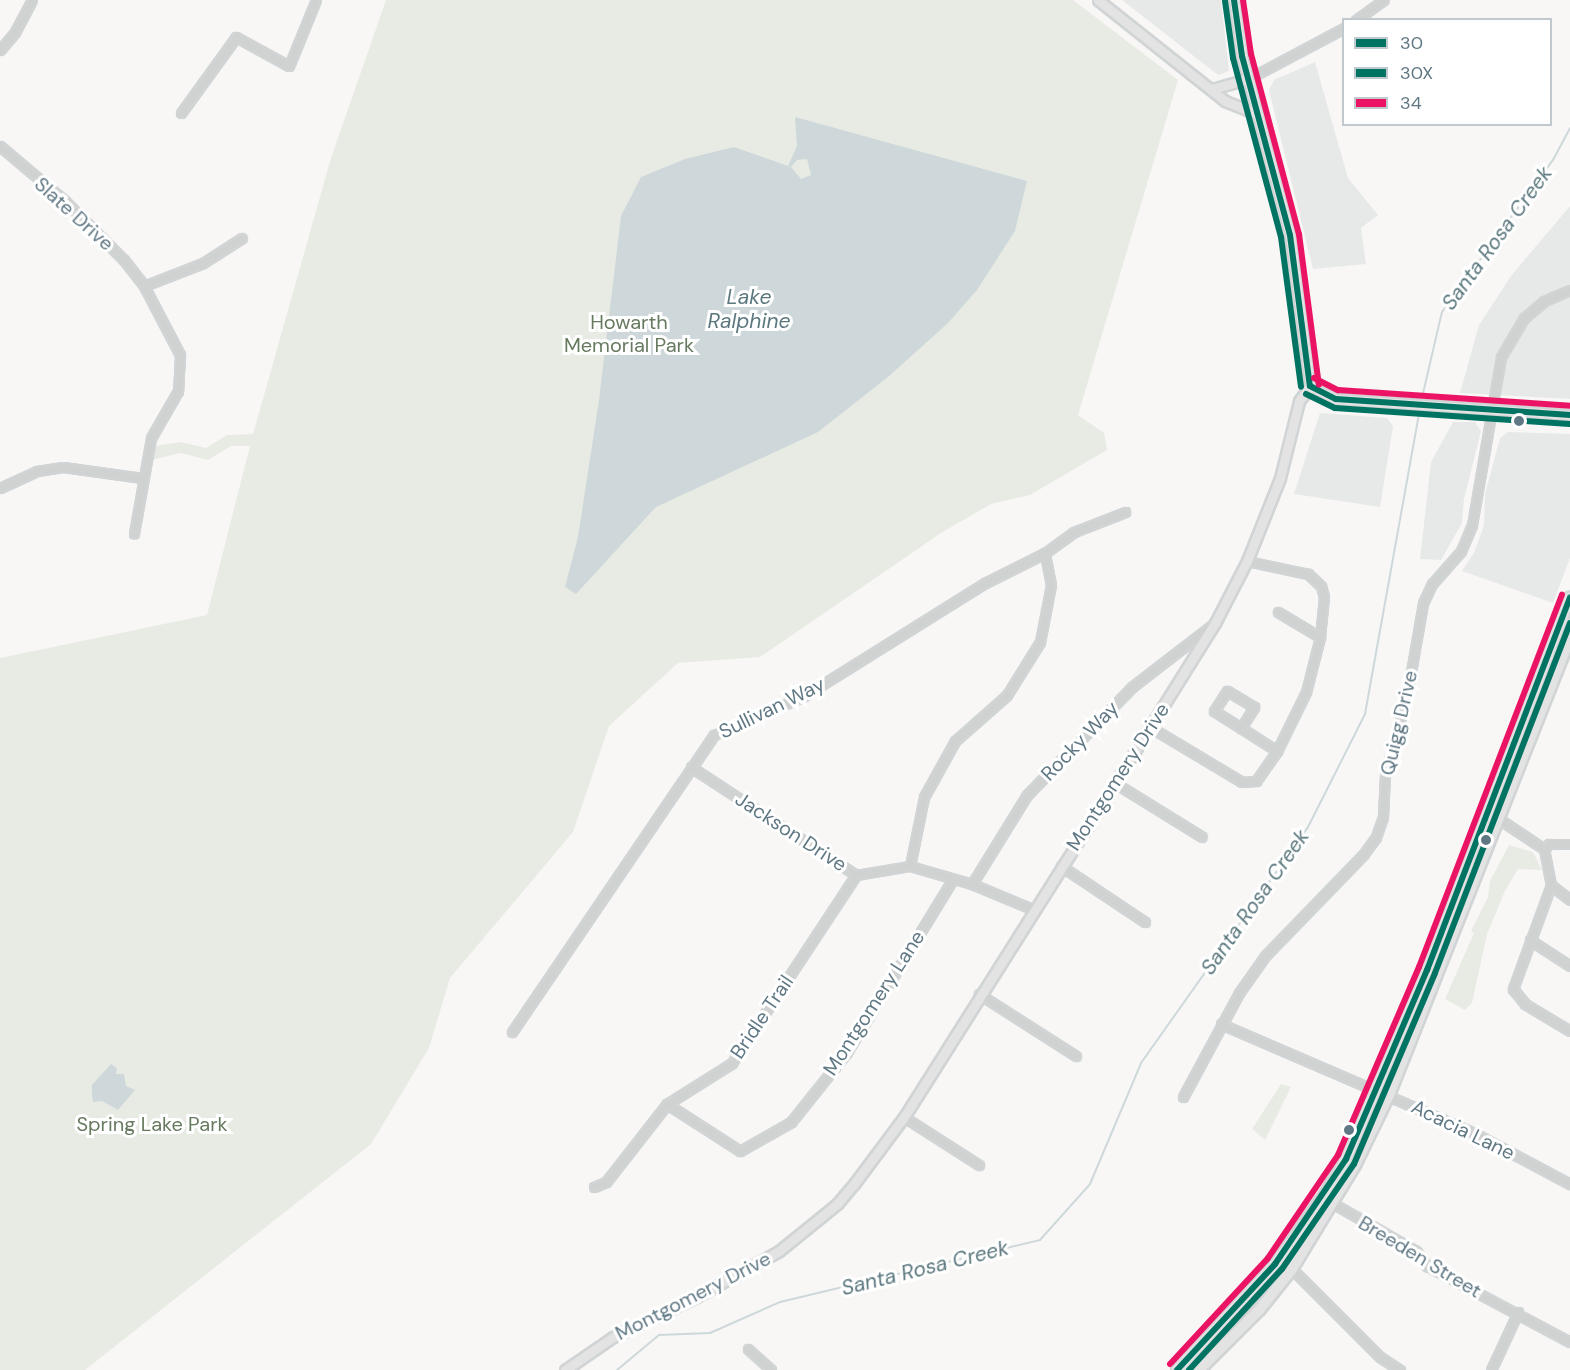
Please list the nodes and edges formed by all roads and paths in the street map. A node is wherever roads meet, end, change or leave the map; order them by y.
1 (32, 0) edge
2 (316, 0) edge
3 (1098, 0) edge
4 (1234, 0) edge
5 (1384, 0) edge
6 (1359, 18) edge
7 (1342, 28) edge
8 (0, 50) edge
9 (1248, 79) junction
10 (1212, 89) junction
11 (181, 113) dead end
12 (1258, 114) junction
13 (0, 146) edge
14 (242, 238) dead end
15 (144, 286) junction
16 (1570, 290) edge
17 (1310, 386) junction
18 (1495, 409) junction
19 (1570, 415) edge
20 (142, 478) junction
21 (0, 488) edge
22 (1125, 512) dead end
23 (134, 533) dead end
24 (1045, 554) junction
25 (1247, 561) junction
26 (1570, 598) edge
27 (1278, 612) dead end
28 (1215, 623) junction
29 (1320, 637) junction
30 (1570, 639) edge
31 (1150, 728) junction
32 (1241, 728) junction
33 (1277, 751) junction
34 (691, 766) junction
35 (1115, 783) junction
36 (1484, 813) junction
37 (1499, 819) junction
38 (1202, 837) dead end
39 (1570, 844) edge
40 (1544, 849) junction
41 (910, 866) junction
42 (1061, 866) junction
43 (856, 875) junction
44 (953, 879) junction
45 (972, 884) junction
46 (1551, 885) junction
47 (1570, 900) edge
48 (1032, 909) junction
49 (1145, 922) dead end
50 (1530, 940) junction
51 (1570, 966) edge
52 (979, 994) junction
53 (1221, 1024) junction
54 (1570, 1031) edge
55 (512, 1032) dead end
56 (1076, 1056) dead end
57 (1377, 1090) junction
58 (1389, 1095) junction
59 (1184, 1097) dead end
60 (667, 1104) junction
61 (904, 1118) junction
62 (979, 1165) dead end
63 (1570, 1184) edge
64 (594, 1187) dead end
65 (1334, 1204) junction
66 (1292, 1269) junction
67 (1518, 1312) junction
68 (1570, 1342) edge
69 (748, 1349) dead end
70 (1390, 1368) edge
71 (565, 1370) edge
72 (771, 1370) edge
73 (1177, 1370) edge
74 (1199, 1370) edge
75 (1400, 1370) edge
76 (1491, 1370) edge

1 - 8 street
2 - 11 street
3 - 10 street
4 - 9 street
5 - 6 street
7 - 9 street
9 - 10 street
9 - 12 street
10 - 12 street
12 - 17 street
13 - 15 street, Slate Drive
14 - 15 street
15 - 20 street, Slate Drive
16 - 18 street, Quigg Drive
17 - 18 street
17 - 25 street, Montgomery Drive
18 - 19 street
18 - 53 street, Quigg Drive
20 - 21 street
20 - 23 street, Slate Drive
22 - 24 street, Sullivan Way
24 - 34 street, Sullivan Way
24 - 41 street
25 - 28 street, Montgomery Drive
25 - 29 street
26 - 36 main road
27 - 29 street
28 - 31 street, Montgomery Drive
28 - 45 street, Rocky Way
29 - 33 street
30 - 37 main road
31 - 33 street
31 - 35 street, Montgomery Drive
32 - 32 street
32 - 33 street
34 - 43 street, Jackson Drive
34 - 55 street, Sullivan Way
35 - 38 street
35 - 42 street, Montgomery Drive
36 - 37 main road
36 - 57 main road
37 - 40 street
37 - 58 main road
39 - 40 street
40 - 46 street
41 - 43 street, Jackson Drive
41 - 44 street, Jackson Drive
42 - 48 street, Montgomery Drive
42 - 49 street
43 - 60 street, Bridle Trail
44 - 45 street, Jackson Drive
44 - 60 street, Montgomery Lane
45 - 48 street, Jackson Drive
46 - 47 street
46 - 50 street
48 - 52 street, Montgomery Drive
50 - 51 street
50 - 54 street
52 - 56 street
52 - 61 street, Montgomery Drive
53 - 57 street, Acacia Lane
53 - 59 street, Quigg Drive
57 - 58 street, Acacia Lane
57 - 73 main road
58 - 63 street, Acacia Lane
58 - 65 main road
60 - 64 street, Bridle Trail
61 - 62 street
61 - 71 street, Montgomery Drive
65 - 66 main road
65 - 67 street, Breeden Street
66 - 70 street
66 - 74 main road
67 - 68 street, Breeden Street
67 - 76 street
69 - 72 street
70 - 75 street

